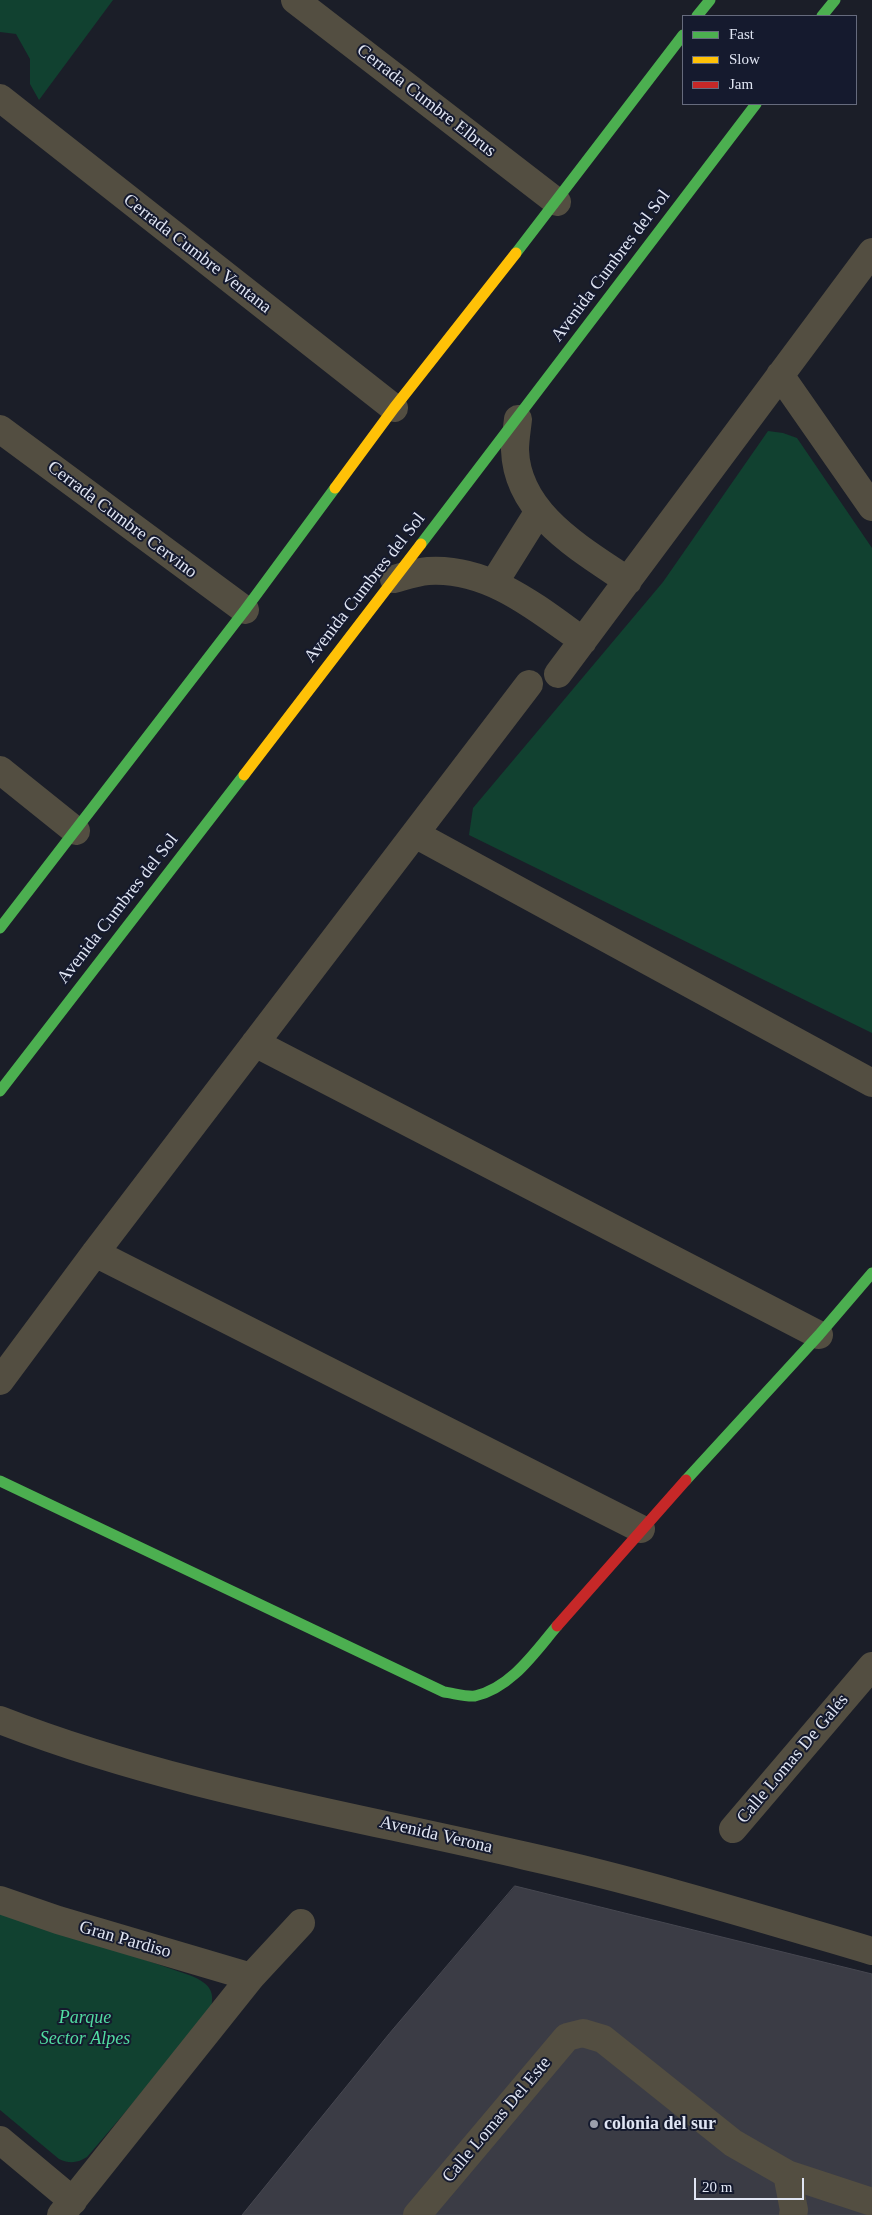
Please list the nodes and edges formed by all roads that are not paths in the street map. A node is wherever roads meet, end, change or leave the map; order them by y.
1 (295, 0) edge
2 (710, 0) edge
3 (835, 0) edge
4 (698, 15) edge
5 (823, 15) edge
6 (682, 36) edge
7 (0, 98) edge
8 (755, 105) edge
9 (556, 202) junction
10 (872, 252) edge
11 (780, 375) junction
12 (394, 408) junction
13 (518, 419) junction
14 (0, 429) edge
15 (872, 507) edge
16 (539, 511) junction
17 (394, 579) junction
18 (628, 581) junction
19 (494, 583) junction
20 (245, 610) junction
21 (583, 641) junction
22 (558, 674) dead end
23 (529, 684) dead end
24 (0, 770) edge
25 (76, 831) junction
26 (415, 834) junction
27 (0, 928) edge
28 (255, 1044) junction
29 (872, 1082) edge
30 (0, 1091) edge
31 (95, 1253) junction
32 (872, 1273) edge
33 (819, 1336) junction
34 (0, 1381) edge
35 (0, 1482) edge
36 (640, 1529) junction
37 (872, 1666) edge
38 (0, 1720) edge
39 (733, 1829) dead end
40 (0, 1900) edge
41 (301, 1923) dead end
42 (872, 1951) edge
43 (251, 1978) junction
44 (0, 2140) edge
45 (788, 2174) junction
46 (872, 2202) edge
47 (67, 2208) edge
48 (416, 2215) edge
49 (793, 2215) edge

1 - 9 street, Cerrada Cumbre Elbrus
2 - 4 main road
3 - 5 main road
6 - 9 main road
7 - 12 street, Cerrada Cumbre Ventana
8 - 13 main road, Avenida Cumbres del Sol
9 - 12 main road
10 - 11 street
11 - 15 street
11 - 18 street
12 - 20 main road
13 - 16 street
13 - 17 main road, Avenida Cumbres del Sol
14 - 20 street, Cerrada Cumbre Cervino
16 - 18 street
16 - 19 street
17 - 19 street
17 - 30 main road, Avenida Cumbres del Sol
18 - 21 street
19 - 21 street
20 - 25 main road
21 - 22 street
23 - 26 street
24 - 25 street
25 - 27 main road
26 - 28 street
26 - 29 street
28 - 31 street
28 - 33 street
31 - 34 street
31 - 36 street
32 - 33 main road
33 - 36 main road
35 - 36 main road
37 - 39 street, Calle Lomas De Galés
38 - 42 street, Avenida Verona
40 - 43 street, Gran Pardiso
41 - 43 street
43 - 47 street
44 - 47 street
45 - 46 street
45 - 48 street, Calle Lomas Del Este
45 - 49 street

